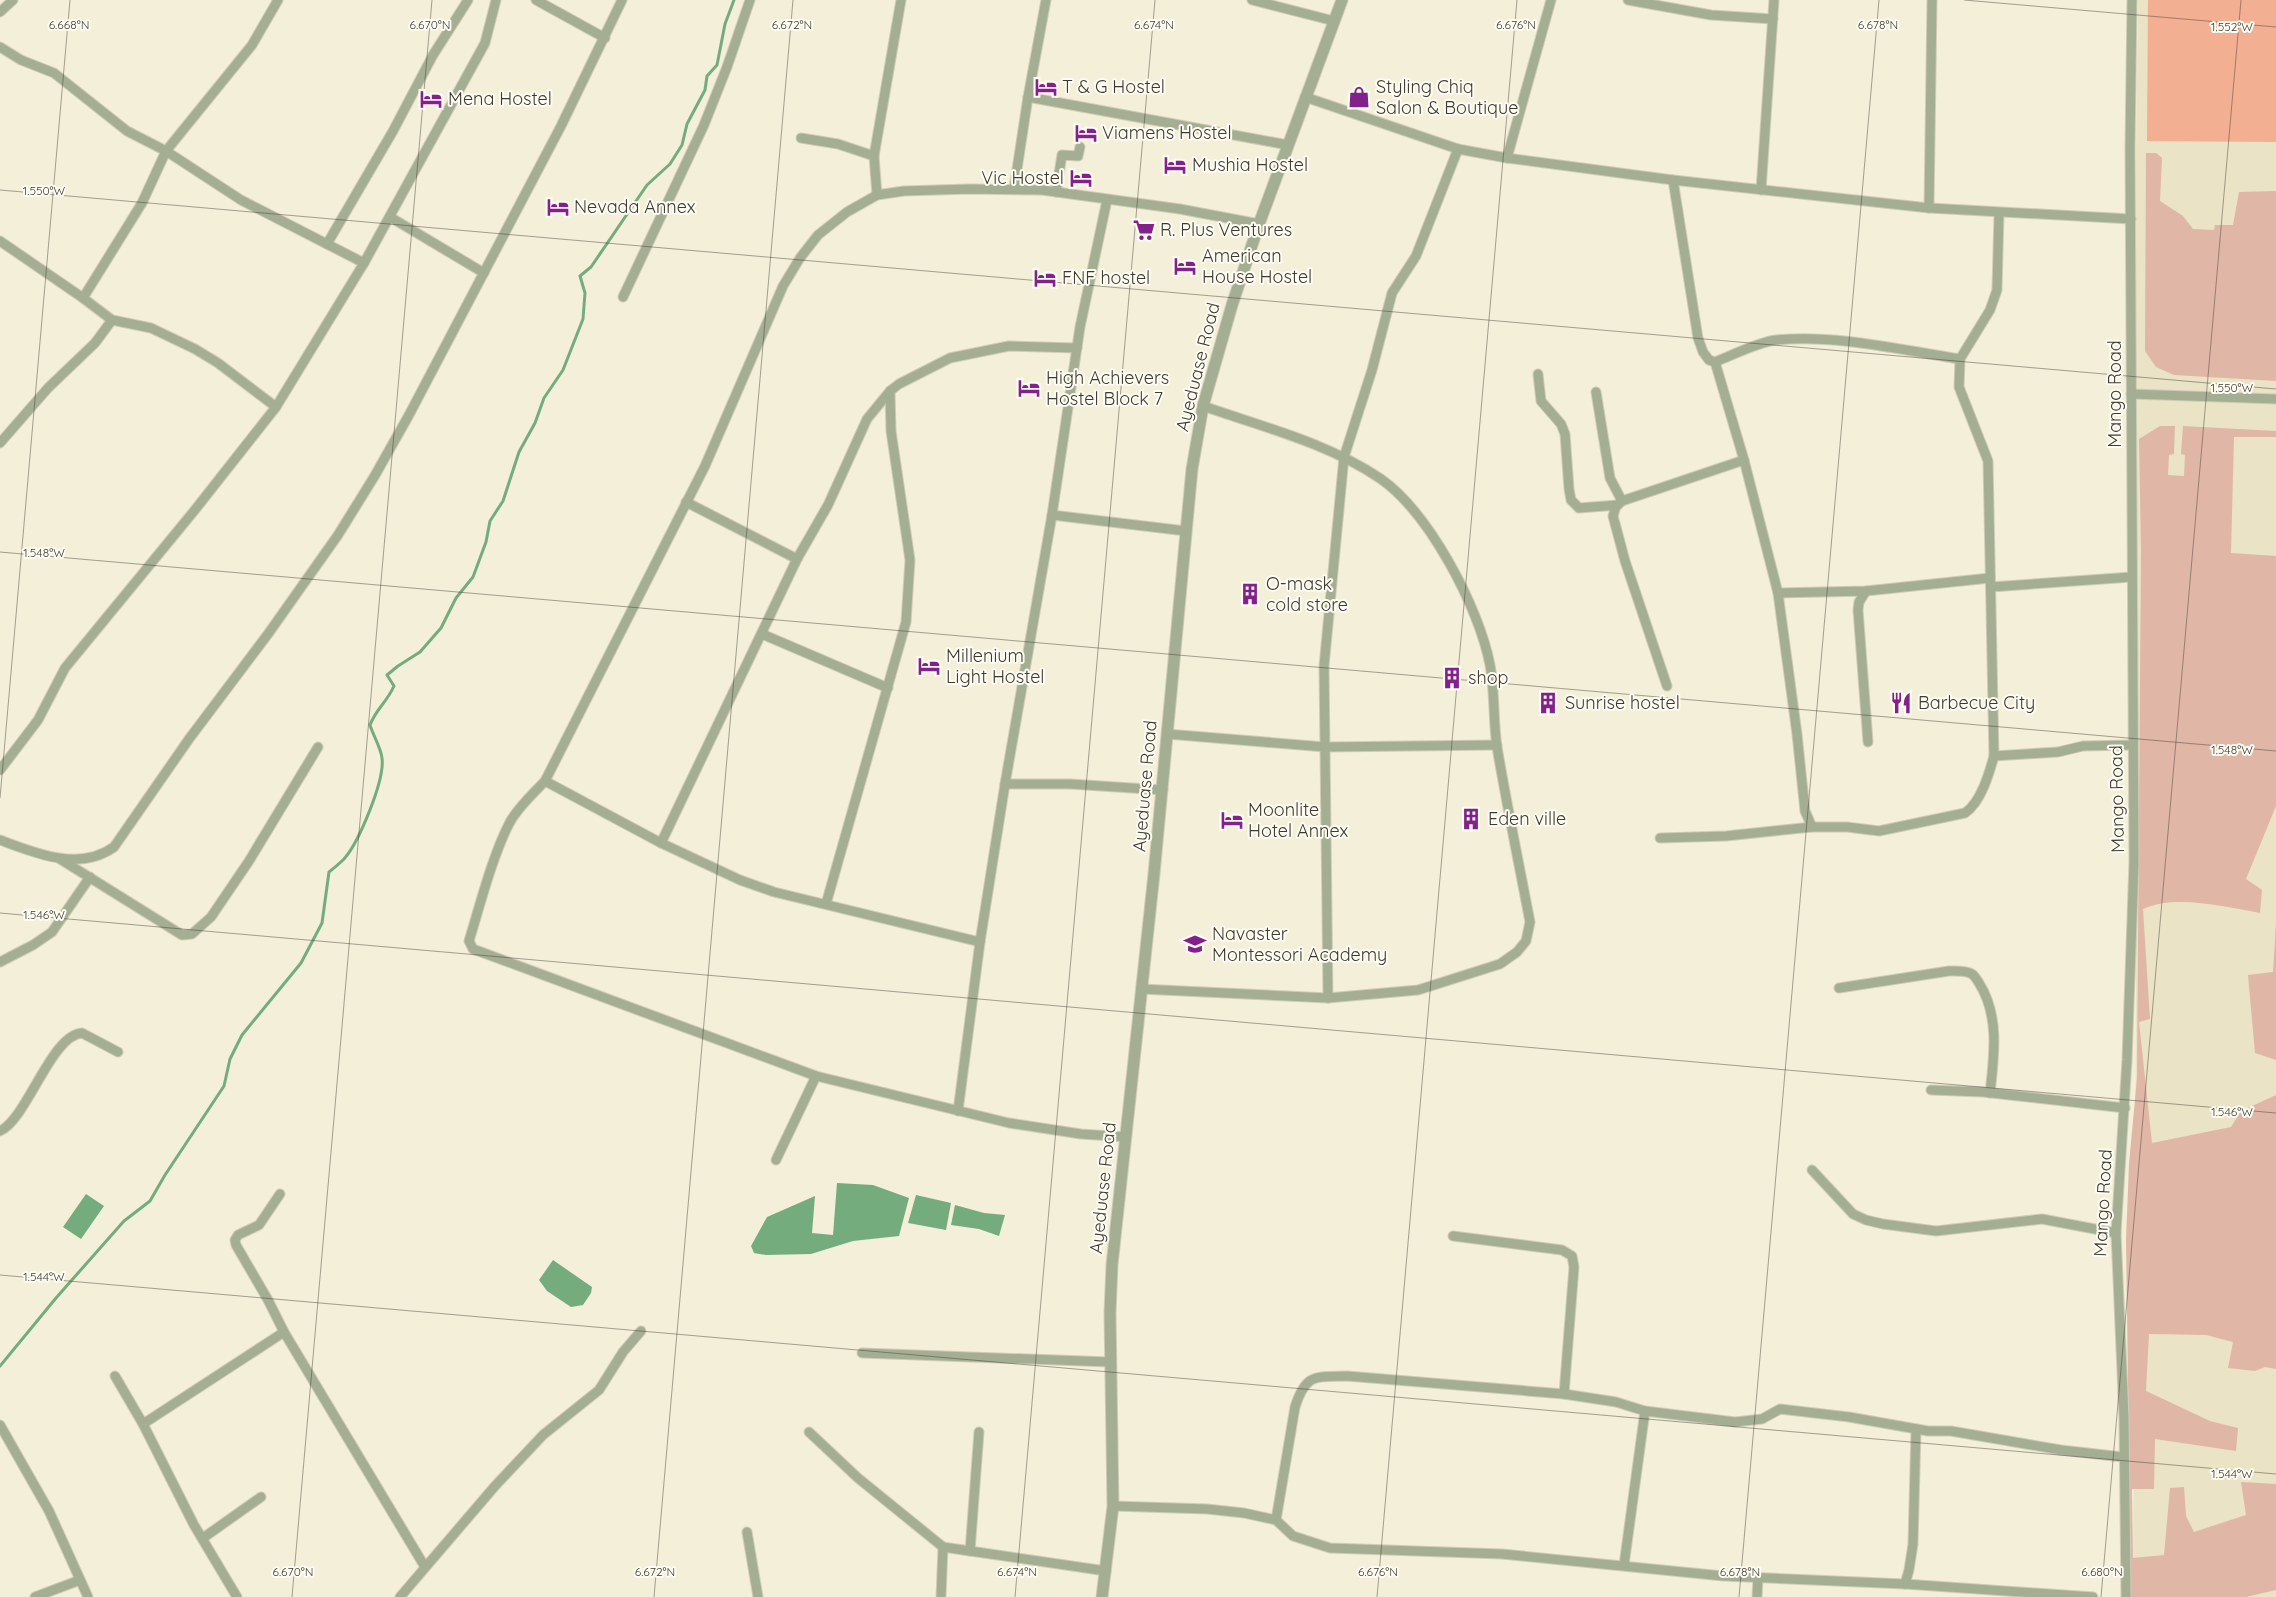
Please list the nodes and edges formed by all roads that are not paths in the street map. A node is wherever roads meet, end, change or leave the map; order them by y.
1 (13, 0) edge
2 (278, 0) edge
3 (468, 0) edge
4 (496, 0) edge
5 (536, 0) edge
6 (622, 0) edge
7 (750, 0) edge
8 (901, 0) edge
9 (1046, 0) edge
10 (1252, 0) edge
11 (1342, 0) edge
12 (1551, 0) edge
13 (1628, 0) edge
14 (1774, 0) edge
15 (1932, 0) edge
16 (2132, 0) edge
17 (0, 12) edge
18 (1773, 19) junction
19 (1334, 21) junction
20 (605, 38) junction
21 (0, 47) edge
22 (1305, 96) junction
23 (1028, 97) junction
24 (801, 138) dead end
25 (1288, 145) junction
26 (1080, 147) dead end
27 (1458, 149) junction
28 (166, 151) junction
29 (874, 156) junction
30 (1507, 158) junction
31 (1673, 180) junction
32 (1014, 189) junction
33 (1761, 190) junction
34 (1056, 192) junction
35 (877, 195) junction
36 (1107, 200) junction
37 (1929, 208) junction
38 (1999, 213) junction
39 (390, 217) junction
40 (2131, 219) junction
41 (1259, 224) junction
42 (0, 241) edge
43 (327, 244) junction
44 (364, 263) junction
45 (484, 273) junction
46 (623, 297) dead end
47 (83, 298) junction
48 (112, 320) junction
49 (1077, 348) junction
50 (1960, 359) junction
51 (1715, 362) junction
52 (1538, 374) dead end
53 (890, 391) junction
54 (1596, 392) dead end
55 (2131, 394) junction
56 (2276, 399) edge
57 (1203, 406) junction
58 (276, 407) junction
59 (0, 444) edge
60 (1344, 457) junction
61 (1744, 460) junction
62 (686, 502) junction
63 (1620, 503) junction
64 (1052, 515) junction
65 (1186, 531) junction
66 (797, 559) junction
67 (2132, 577) junction
68 (1990, 582) junction
69 (1866, 591) junction
70 (1778, 594) junction
71 (762, 634) junction
72 (1667, 686) dead end
73 (888, 688) junction
74 (1167, 734) junction
75 (1868, 742) dead end
76 (1497, 745) junction
77 (2133, 745) junction
78 (1325, 747) junction
79 (318, 748) dead end
80 (1994, 756) junction
81 (0, 770) edge
82 (545, 781) junction
83 (1005, 784) junction
84 (1163, 790) junction
85 (1812, 827) junction
86 (1660, 838) dead end
87 (0, 840) edge
88 (661, 843) junction
89 (58, 858) junction
90 (90, 877) junction
91 (826, 904) junction
92 (980, 942) junction
93 (0, 962) edge
94 (1839, 988) dead end
95 (1141, 989) junction
96 (1328, 998) junction
97 (118, 1052) dead end
98 (816, 1076) junction
99 (1931, 1090) dead end
100 (1990, 1093) junction
101 (2125, 1108) junction
102 (958, 1112) junction
103 (0, 1131) edge
104 (1126, 1137) junction
105 (776, 1160) dead end
106 (1812, 1170) dead end
107 (280, 1194) dead end
108 (2116, 1232) junction
109 (1453, 1236) dead end
110 (641, 1331) dead end
111 (284, 1332) junction
112 (862, 1353) dead end
113 (1110, 1362) junction
114 (114, 1376) dead end
115 (1564, 1394) junction
116 (1645, 1410) junction
117 (143, 1424) junction
118 (0, 1425) edge
119 (1916, 1429) junction
120 (809, 1432) dead end
121 (979, 1432) dead end
122 (2123, 1457) junction
123 (261, 1497) dead end
124 (1112, 1506) junction
125 (1276, 1520) junction
126 (747, 1532) dead end
127 (203, 1538) junction
128 (942, 1547) junction
129 (970, 1551) junction
130 (1624, 1565) junction
131 (425, 1567) junction
132 (1106, 1571) junction
133 (1758, 1578) junction
134 (80, 1580) junction
135 (1905, 1584) junction
136 (35, 1597) edge
137 (88, 1597) edge
138 (237, 1597) edge
139 (400, 1597) edge
140 (758, 1597) edge
141 (941, 1597) edge
142 (1102, 1597) edge
143 (1757, 1597) edge
144 (2093, 1597) edge
145 (2126, 1597) edge

1 - 17 street
2 - 28 street
3 - 43 street
4 - 39 street
5 - 20 street
6 - 20 street
7 - 46 street
8 - 29 street
9 - 23 street
10 - 19 street
11 - 19 street, Ayeduase Road
12 - 30 street
13 - 18 street
14 - 18 street
15 - 37 street
16 - 40 street, Mango Road
18 - 33 street
19 - 22 street, Ayeduase Road
20 - 45 street
21 - 28 street
22 - 25 street, Ayeduase Road
22 - 27 street
23 - 25 street
23 - 32 street
24 - 29 street
25 - 41 street, Ayeduase Road
26 - 34 street
27 - 30 street
27 - 60 street
28 - 43 street
28 - 47 street
29 - 35 street
30 - 31 street
31 - 33 street
31 - 51 street
32 - 34 street
32 - 35 street
33 - 37 street
34 - 36 street
35 - 62 street
36 - 41 street
36 - 49 street
37 - 38 street
38 - 40 street
38 - 50 street
39 - 44 street
39 - 45 street
40 - 55 street, Mango Road
41 - 57 street, Ayeduase Road
42 - 47 street
43 - 44 street
44 - 58 street
45 - 89 street
47 - 48 street
48 - 58 street
48 - 59 street
49 - 53 street
49 - 64 street
50 - 51 street
50 - 68 street
51 - 61 street
52 - 63 street
53 - 66 street
53 - 73 street
54 - 63 street
55 - 56 street
55 - 67 street, Mango Road
57 - 60 street
57 - 65 street, Ayeduase Road
58 - 81 street
60 - 76 street
60 - 78 street
61 - 63 street
61 - 70 street
62 - 66 street
62 - 82 street
63 - 72 street
64 - 65 street
64 - 83 street
65 - 74 street, Ayeduase Road
66 - 71 street
67 - 68 street
67 - 77 street, Mango Road
68 - 69 street
68 - 80 street
69 - 70 street
69 - 75 street
70 - 85 street
71 - 73 street
71 - 88 street
73 - 91 street
74 - 78 street
74 - 84 street, Ayeduase Road
76 - 78 street
76 - 96 street
77 - 80 street
77 - 101 street, Mango Road
78 - 96 street
79 - 90 street
80 - 85 street
82 - 88 street
82 - 98 street
83 - 84 street
83 - 92 street
84 - 95 street, Ayeduase Road
85 - 86 street
87 - 89 street
88 - 91 street
89 - 90 street
90 - 93 street
91 - 92 street
92 - 102 street
94 - 100 street
95 - 96 street
95 - 104 street, Ayeduase Road
97 - 103 street
98 - 102 street
98 - 105 street
99 - 100 street
100 - 101 street
101 - 108 street, Mango Road
102 - 104 street
104 - 113 street, Ayeduase Road
106 - 108 street
107 - 111 street
108 - 122 street, Mango Road
109 - 115 street
110 - 131 street
111 - 117 street
111 - 131 street
112 - 113 street
113 - 124 street, Ayeduase Road
114 - 117 street
115 - 116 street
115 - 125 street
116 - 119 street
116 - 130 street
117 - 127 street
118 - 134 street
119 - 122 street
119 - 135 street
120 - 128 street
121 - 129 street
122 - 145 street, Mango Road
123 - 127 street
124 - 125 street
124 - 132 street, Ayeduase Road
125 - 130 street
126 - 140 street
127 - 138 street
128 - 129 street
128 - 141 street
129 - 132 street
130 - 133 street
131 - 139 street
132 - 142 street, Ayeduase Road
133 - 135 street
133 - 143 street
134 - 136 street
134 - 137 street
135 - 144 street

